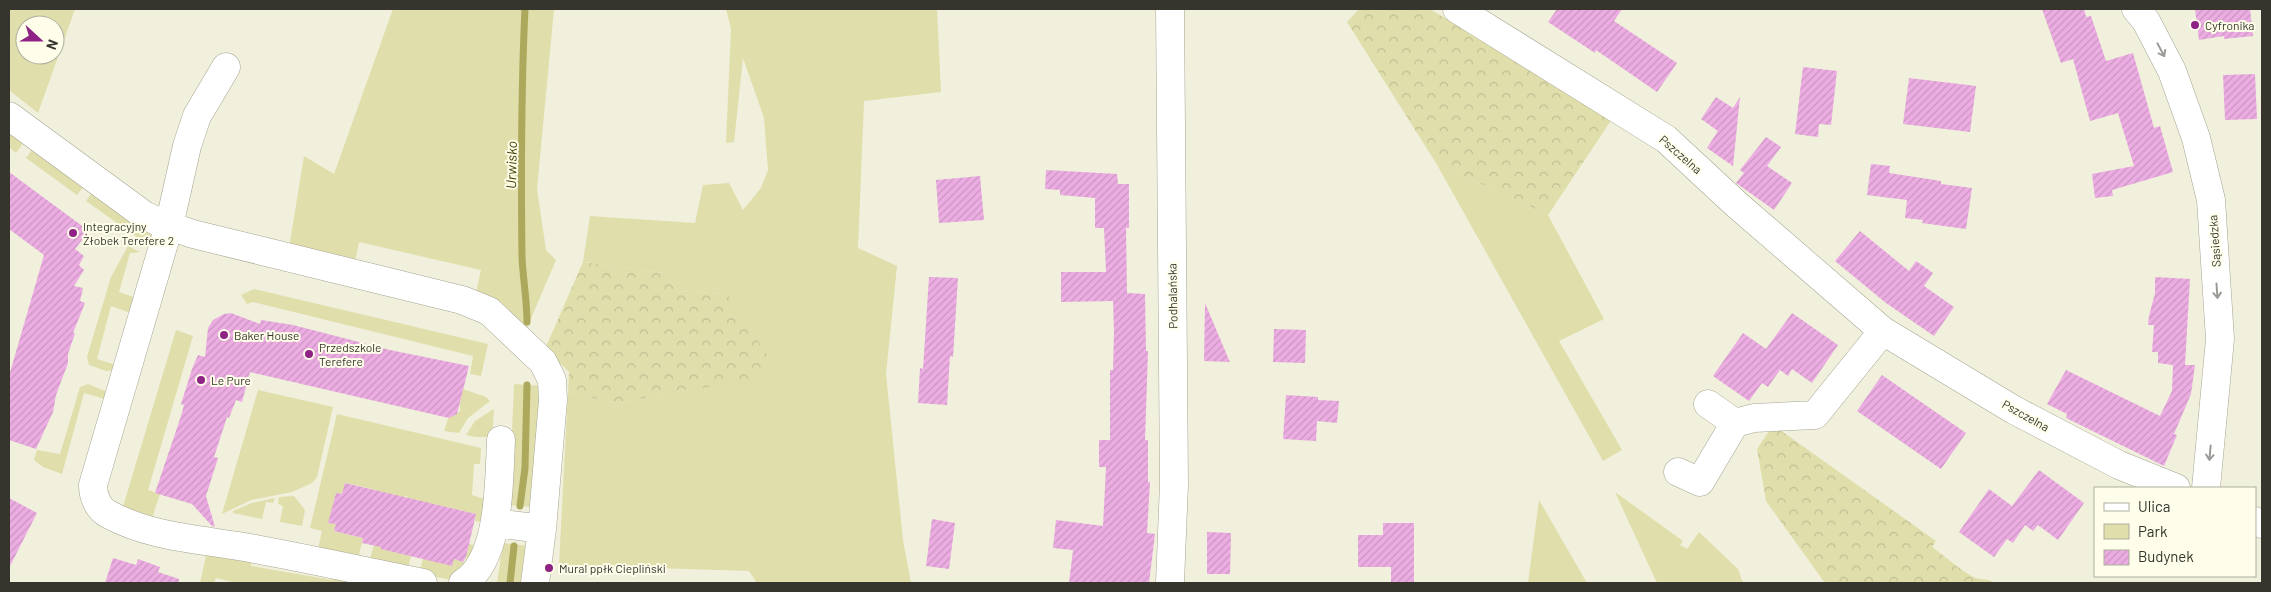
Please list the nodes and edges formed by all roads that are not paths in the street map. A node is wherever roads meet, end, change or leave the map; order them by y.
1 (1170, 9) edge
2 (1457, 9) edge
3 (2136, 9) edge
4 (226, 67) dead end
5 (9, 116) edge
6 (169, 226) junction
7 (1883, 330) junction
8 (1708, 404) dead end
9 (1735, 423) junction
10 (501, 440) dead end
11 (1678, 472) dead end
12 (2174, 487) edge
13 (2206, 487) edge
14 (496, 523) junction
15 (542, 529) junction
16 (423, 583) edge
17 (463, 583) edge
18 (534, 583) edge
19 (1170, 583) edge

1 - 19 street, Podhalańska
2 - 7 street, Pszczelna
3 -> 13 street, Sąsiedzka
4 - 6 street
5 - 6 street
6 - 15 street
6 - 16 street
7 - 9 street
7 - 12 street, Pszczelna
8 - 9 street
9 - 11 street
10 - 14 street
14 - 15 street
14 - 17 street
15 - 18 street

